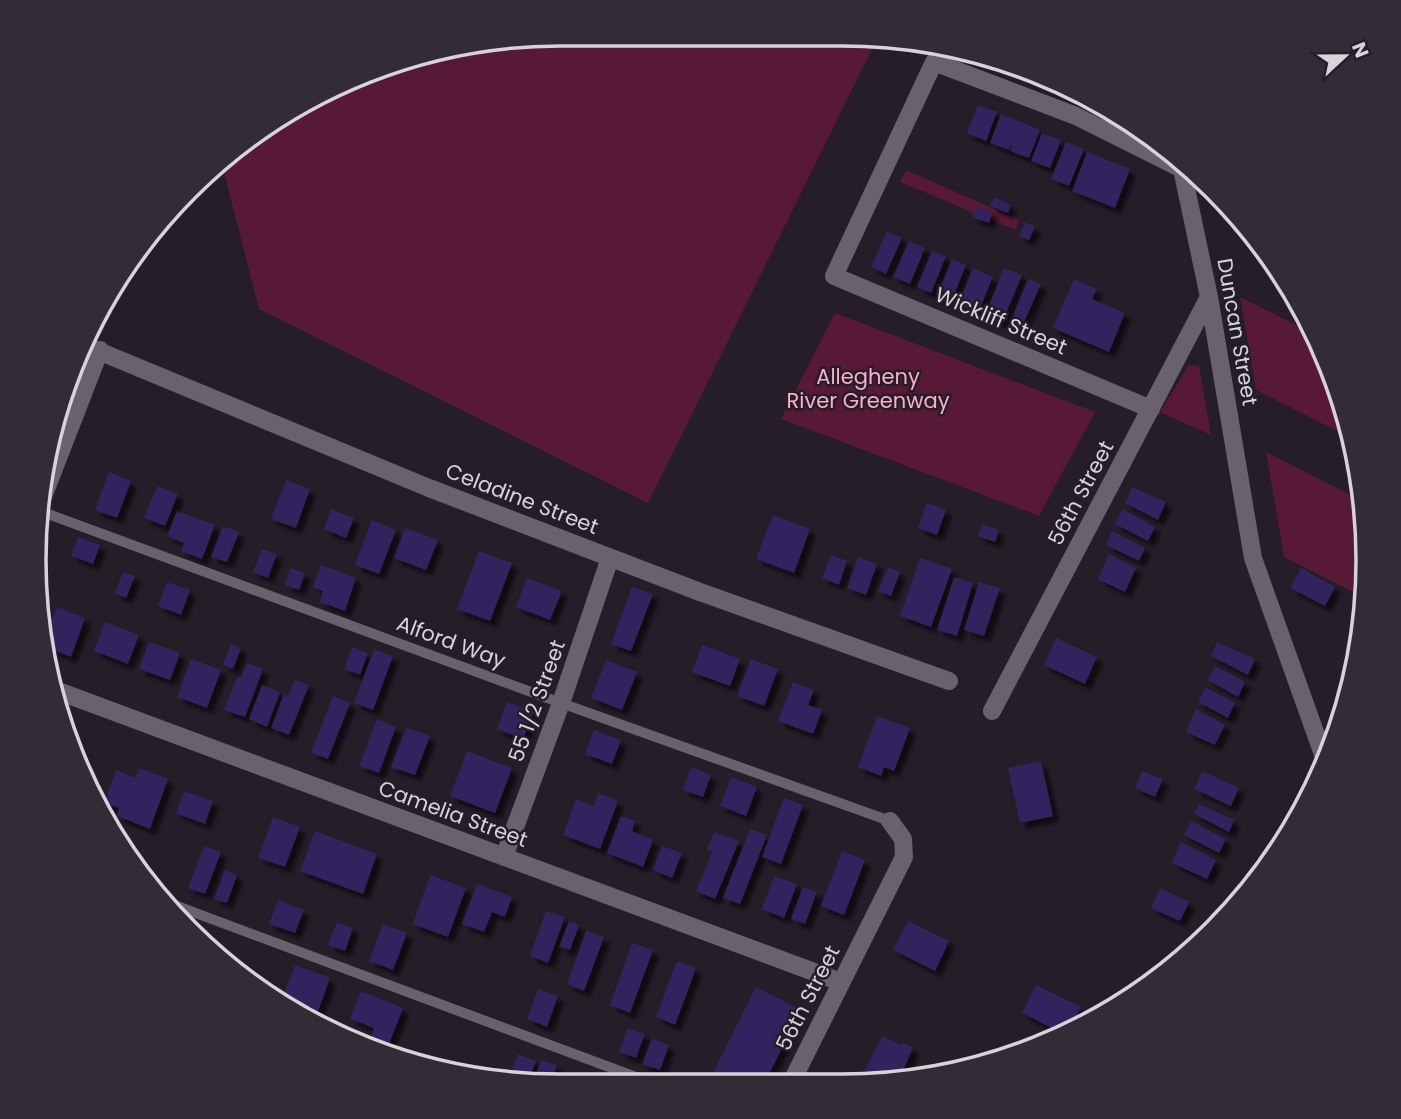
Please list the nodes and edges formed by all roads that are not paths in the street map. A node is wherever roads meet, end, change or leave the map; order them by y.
1 (934, 62) joint
2 (1164, 160) edge
3 (1184, 176) edge
4 (1209, 297) junction
5 (92, 347) edge
6 (91, 349) edge
7 (1151, 409) junction
8 (55, 460) edge
9 (48, 514) edge
10 (610, 558) junction
11 (949, 681) dead end
12 (63, 693) edge
13 (561, 703) junction
14 (992, 711) dead end
15 (1320, 746) edge
16 (890, 821) joint
17 (504, 858) junction
18 (182, 908) edge
19 (841, 982) junction
20 (628, 1074) edge
21 (795, 1074) edge

1 - 2 street, Duncan Street
1 - 7 street, Wickliff Street
3 - 4 street, Duncan Street
4 - 7 street, 56th Street
4 - 15 street, Duncan Street
5 - 10 street, Celadine Street
6 - 8 street
7 - 14 street, 56th Street
9 - 13 lane, Alford Way
10 - 11 street, Celadine Street
10 - 13 street, 55 1/2 Street
12 - 17 street, Camelia Street
13 - 16 lane, Alford Way
13 - 17 street, 55 1/2 Street
16 - 19 street, 56th Street
17 - 19 street, Camelia Street
18 - 20 lane
19 - 21 street, 56th Street

